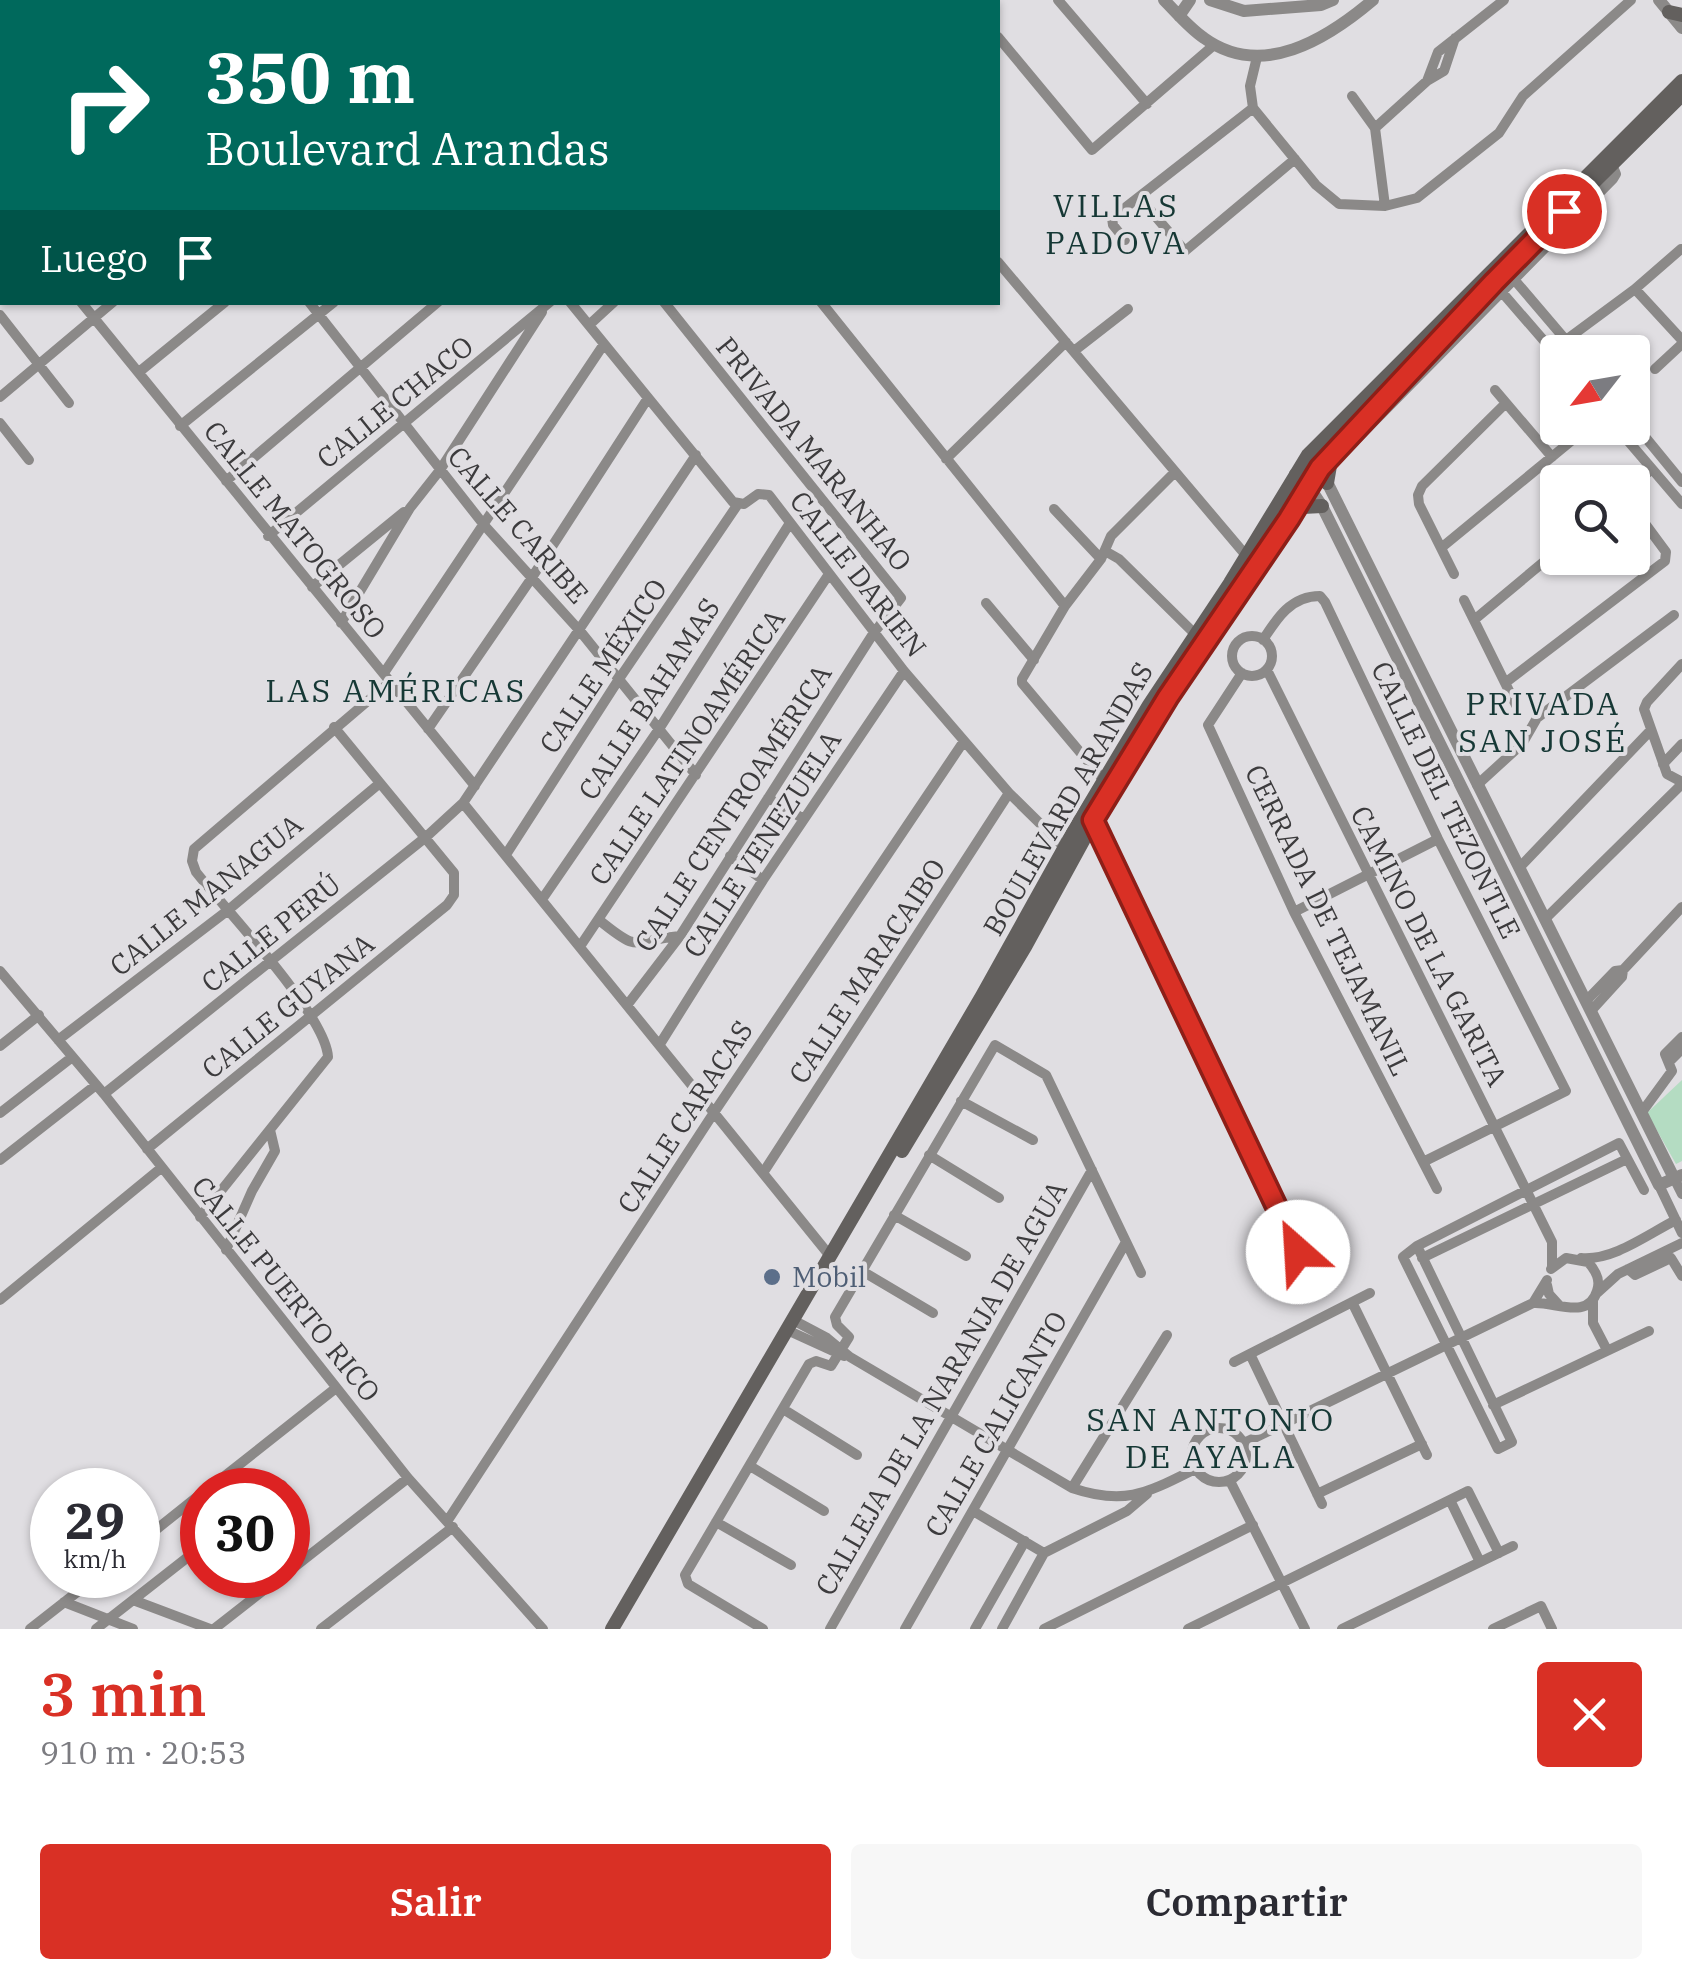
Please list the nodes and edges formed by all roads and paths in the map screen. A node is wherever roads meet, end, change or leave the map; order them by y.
1 (1058, 0) edge
2 (1164, 0) edge
3 (1190, 0) edge
4 (1210, 0) edge
5 (1374, 0) edge
6 (1504, 0) edge
7 (1631, 0) edge
8 (1327, 2) edge
9 (1179, 16) junction
10 (1334, 32) junction
11 (1000, 38) edge
12 (1214, 45) junction
13 (1257, 57) junction
14 (1682, 81) edge
15 (1682, 94) edge
16 (1352, 96) dead end
17 (1148, 104) junction
18 (1253, 108) junction
19 (1376, 128) junction
20 (1295, 160) junction
21 (1140, 197) junction
22 (1385, 206) junction
23 (1124, 240) dead end
24 (1681, 249) edge
25 (1000, 264) edge
26 (1506, 270) junction
27 (1494, 282) junction
28 (1635, 290) junction
29 (83, 305) edge
30 (109, 305) edge
31 (221, 305) edge
32 (311, 305) edge
33 (331, 305) edge
34 (434, 305) edge
35 (573, 305) edge
36 (611, 305) edge
37 (666, 305) edge
38 (823, 305) edge
39 (546, 307) edge
40 (1128, 309) dead end
41 (0, 315) edge
42 (319, 315) junction
43 (94, 318) junction
44 (589, 324) junction
45 (1562, 335) edge
46 (1573, 335) edge
47 (1540, 336) edge
48 (1682, 342) edge
49 (604, 344) junction
50 (1070, 347) junction
51 (40, 364) junction
52 (359, 366) junction
53 (1655, 368) dead end
54 (139, 372) junction
55 (1495, 390) dead end
56 (0, 396) edge
57 (648, 398) junction
58 (1506, 403) junction
59 (69, 404) dead end
60 (1383, 412) junction
61 (1365, 416) junction
62 (404, 422) junction
63 (0, 423) edge
64 (180, 426) junction
65 (1650, 443) edge
66 (1567, 445) edge
67 (1632, 445) edge
68 (696, 455) junction
69 (1308, 455) junction
70 (1552, 457) junction
71 (946, 459) junction
72 (29, 460) dead end
73 (1328, 462) junction
74 (1652, 469) joint
75 (440, 470) junction
76 (1174, 473) junction
77 (1295, 474) junction
78 (226, 481) junction
79 (1682, 482) edge
80 (1327, 483) joint
81 (1308, 485) junction
82 (738, 504) junction
83 (1682, 504) edge
84 (1322, 506) junction
85 (410, 508) junction
86 (1054, 510) dead end
87 (1289, 519) junction
88 (790, 523) junction
89 (484, 524) junction
90 (1650, 530) edge
91 (268, 536) junction
92 (1441, 548) junction
93 (1103, 555) junction
94 (1251, 562) junction
95 (1540, 565) edge
96 (1650, 572) edge
97 (829, 574) junction
98 (1454, 574) dead end
99 (1646, 575) edge
100 (531, 579) junction
101 (312, 587) junction
102 (1464, 600) dead end
103 (986, 603) dead end
104 (1065, 606) junction
105 (1674, 615) dead end
106 (1474, 620) junction
107 (341, 623) junction
108 (580, 631) junction
109 (873, 634) junction
110 (1196, 635) junction
111 (1263, 640) junction
112 (1034, 660) junction
113 (1682, 664) edge
114 (1266, 670) junction
115 (904, 671) junction
116 (1242, 673) junction
117 (387, 677) junction
118 (619, 679) junction
119 (1504, 682) junction
120 (1516, 705) dead end
121 (334, 727) junction
122 (428, 729) junction
123 (659, 729) junction
124 (1651, 730) junction
125 (964, 742) junction
126 (1682, 744) edge
127 (1453, 754) junction
128 (1663, 764) junction
129 (696, 775) junction
130 (380, 783) junction
131 (1682, 783) edge
132 (1108, 785) junction
133 (1477, 785) junction
134 (474, 786) junction
135 (1010, 793) junction
136 (768, 798) junction
137 (463, 803) junction
138 (1090, 814) junction
139 (804, 818) junction
140 (1501, 832) junction
141 (426, 837) junction
142 (1486, 838) junction
143 (1438, 840) junction
144 (1069, 851) junction
145 (508, 853) junction
146 (730, 856) junction
147 (1519, 868) junction
148 (1367, 875) junction
149 (763, 880) junction
150 (544, 898) junction
151 (1682, 907) edge
152 (227, 911) junction
153 (1294, 912) junction
154 (1545, 919) junction
155 (599, 920) junction
156 (680, 936) junction
157 (581, 945) junction
158 (1017, 946) junction
159 (270, 963) junction
160 (0, 971) edge
161 (4, 986) edge
162 (628, 1004) junction
163 (1589, 1006) junction
164 (39, 1015) junction
165 (312, 1016) junction
166 (1602, 1032) junction
167 (1682, 1037) edge
168 (1586, 1039) junction
169 (58, 1040) junction
170 (660, 1044) junction
171 (0, 1046) edge
172 (1682, 1049) edge
173 (72, 1058) junction
174 (1670, 1061) junction
175 (100, 1089) junction
176 (961, 1100) junction
177 (715, 1111) junction
178 (1642, 1112) junction
179 (0, 1113) edge
180 (1494, 1127) junction
181 (270, 1130) junction
182 (1032, 1140) dead end
183 (148, 1149) junction
184 (929, 1155) junction
185 (1627, 1159) junction
186 (0, 1160) edge
187 (1424, 1162) junction
188 (161, 1168) junction
189 (1092, 1170) junction
190 (763, 1172) junction
191 (1678, 1177) edge
192 (1659, 1185) junction
193 (1437, 1189) dead end
194 (1526, 1190) junction
195 (1644, 1190) dead end
196 (1682, 1194) edge
197 (999, 1198) dead end
198 (1533, 1205) junction
199 (894, 1215) junction
200 (200, 1217) junction
201 (1676, 1220) junction
202 (1660, 1228) junction
203 (1682, 1233) edge
204 (1126, 1242) junction
205 (1552, 1242) junction
206 (1682, 1242) edge
207 (1416, 1246) junction
208 (1670, 1248) junction
209 (226, 1250) junction
210 (830, 1256) junction
211 (966, 1256) dead end
212 (1422, 1258) junction
213 (1577, 1258) junction
214 (1552, 1267) junction
215 (1628, 1269) junction
216 (862, 1272) junction
217 (1141, 1274) dead end
218 (1682, 1276) edge
219 (1310, 1277) dead end
220 (1547, 1280) junction
221 (1370, 1293) dead end
222 (1595, 1297) junction
223 (0, 1300) edge
224 (1352, 1302) junction
225 (1533, 1302) junction
226 (1558, 1305) junction
227 (1572, 1309) junction
228 (933, 1314) dead end
229 (1594, 1323) junction
230 (793, 1327) junction
231 (1649, 1331) dead end
232 (1167, 1335) dead end
233 (1462, 1338) junction
234 (1447, 1346) junction
235 (1608, 1350) junction
236 (843, 1353) junction
237 (1250, 1354) junction
238 (1234, 1362) dead end
239 (1387, 1375) junction
240 (336, 1388) junction
241 (1494, 1404) junction
242 (782, 1409) junction
243 (952, 1417) junction
244 (1284, 1426) junction
245 (1244, 1443) junction
246 (1422, 1444) junction
247 (1007, 1451) junction
248 (857, 1456) dead end
249 (1427, 1456) dead end
250 (750, 1466) junction
251 (235, 1468) edge
252 (1194, 1469) junction
253 (408, 1478) junction
254 (1230, 1481) junction
255 (1072, 1488) junction
256 (1149, 1492) junction
257 (1450, 1500) junction
258 (180, 1511) edge
259 (824, 1511) dead end
260 (972, 1511) junction
261 (716, 1522) junction
262 (451, 1524) junction
263 (1253, 1525) junction
264 (160, 1527) edge
265 (1025, 1541) junction
266 (1513, 1546) dead end
267 (1044, 1553) junction
268 (310, 1554) edge
269 (1499, 1554) junction
270 (1480, 1562) junction
271 (180, 1563) edge
272 (791, 1565) dead end
273 (1282, 1583) junction
274 (69, 1598) edge
275 (252, 1598) edge
276 (132, 1600) junction
277 (64, 1602) junction
278 (1520, 1616) junction
279 (108, 1619) junction
280 (1547, 1627) edge
281 (30, 1629) edge
282 (96, 1629) edge
283 (133, 1629) edge
284 (212, 1629) edge
285 (321, 1629) edge
286 (544, 1629) edge
287 (615, 1629) edge
288 (763, 1629) edge
289 (830, 1629) edge
290 (905, 1629) edge
291 (975, 1629) edge
292 (1002, 1629) edge
293 (1044, 1629) edge
294 (1188, 1629) edge
295 (1305, 1629) edge
296 (1342, 1629) edge
297 (1493, 1629) edge
298 (1528, 1629) edge

1 - 17 street
2 - 9 street
3 - 9 street
4 - 8 street
5 - 10 street
6 - 19 street
7 - 22 street
8 - 10 street
9 - 12 street
10 - 13 street
11 - 17 street
12 - 13 street
12 - 17 street
13 - 18 street
14 - 26 main road, BOULEVARD ARANDAS
15 - 26 main road, BOULEVARD ARANDAS
16 - 19 street
18 - 20 street
18 - 21 street
19 - 22 street
20 - 21 street
20 - 22 street
21 - 23 street
24 - 28 street
25 - 50 street
26 - 27 main road, BOULEVARD ARANDAS
26 - 45 street
27 - 47 street
27 - 60 street
27 - 61 main road, BOULEVARD ARANDAS
27 - 69 main road, BOULEVARD ARANDAS
28 - 46 street
28 - 48 street
29 - 43 street, CALLE MATOGROSO
30 - 43 street
31 - 54 street
32 - 42 street, CALLE CARIBE
33 - 42 street
34 - 52 street
35 - 44 street
36 - 44 street
37 - 109 street, PRIVADA MARANHAO
38 - 71 street
39 - 62 street, CALLE CHACO
39 - 75 street
40 - 50 street
41 - 51 street
42 - 52 street, CALLE CARIBE
42 - 64 street
43 - 51 street
43 - 54 street, CALLE MATOGROSO
44 - 49 street
48 - 53 street
49 - 57 street
49 - 89 street
50 - 71 street
50 - 76 street
51 - 56 street
51 - 59 street
52 - 62 street, CALLE CARIBE
52 - 78 street
54 - 64 street, CALLE MATOGROSO
55 - 58 street
57 - 68 street
57 - 100 street
58 - 70 street
58 - 92 street
60 - 61 main road
60 - 73 street
61 - 73 main road, BOULEVARD ARANDAS
62 - 75 street, CALLE CARIBE
62 - 91 street, CALLE CHACO
63 - 72 street
64 - 78 street, CALLE MATOGROSO
65 - 79 street
66 - 70 street
67 - 74 street
68 - 82 street
68 - 108 street, CALLE PERÚ
69 - 73 street
69 - 77 main road, BOULEVARD ARANDAS
70 - 92 street
71 - 104 street
73 - 80 main road
73 - 81 main road, BOULEVARD ARANDAS
74 - 83 street
75 - 85 street
75 - 89 street, CALLE CARIBE
76 - 93 street
76 - 94 street
77 - 81 street
77 - 94 main road, BOULEVARD ARANDAS
78 - 91 street, CALLE MATOGROSO
80 - 127 street
81 - 84 street
81 - 87 main road, BOULEVARD ARANDAS
82 - 88 street, CALLE DARIEN
82 - 118 street, CALLE MÉXICO
84 - 87 main road
84 - 127 street
85 - 101 street
85 - 107 street
86 - 93 street
87 - 94 main road, BOULEVARD ARANDAS
88 - 97 street, CALLE DARIEN
88 - 123 street, CALLE BAHAMAS
89 - 100 street, CALLE CARIBE
89 - 117 street
90 - 96 street
91 - 101 street, CALLE MATOGROSO
92 - 98 street
93 - 104 street
93 - 110 street
94 - 110 main road, BOULEVARD ARANDAS
94 - 132 main road, BOULEVARD ARANDAS
95 - 106 street
97 - 109 street, CALLE DARIEN
97 - 129 street, CALLE LATINOAMÉRICA
99 - 119 street
100 - 108 street, CALLE CARIBE
100 - 122 street
101 - 107 street, CALLE MATOGROSO
102 - 106 street
103 - 112 street
104 - 112 street
105 - 133 street
106 - 119 street
107 - 117 street, CALLE MATOGROSO
108 - 118 street, CALLE CARIBE
108 - 134 street, CALLE PERÚ
109 - 115 street, CALLE DARIEN
109 - 136 street, CALLE CENTROAMÉRICA
110 - 132 main road, BOULEVARD ARANDAS
111 - 114 street
111 - 116 street
111 - 143 street, CALLE DEL TEZONTLE
112 - 132 street
113 - 124 street
114 - 116 street
114 - 148 street, CAMINO DE LA GARITA
115 - 125 street, CALLE DARIEN
115 - 139 street, CALLE VENEZUELA
116 - 153 street, CERRADA DE TEJAMANIL
117 - 121 street
117 - 122 street, CALLE MATOGROSO
118 - 123 street, CALLE CARIBE
118 - 145 street, CALLE MÉXICO
119 - 120 street
121 - 130 street
121 - 152 street
122 - 134 street, CALLE MATOGROSO
123 - 129 street, CALLE CARIBE
123 - 150 street, CALLE BAHAMAS
124 - 128 street
124 - 147 street
125 - 135 street, CALLE DARIEN
125 - 177 street, CALLE CARACAS
126 - 128 street
127 - 133 street
127 - 142 street
128 - 131 street
129 - 155 street, CALLE LATINOAMÉRICA
130 - 141 street
130 - 152 street, CALLE MANAGUA
131 - 154 street
132 - 138 main road, BOULEVARD ARANDAS
133 - 140 street
134 - 137 street, CALLE PERÚ
135 - 144 street, CALLE DARIEN
135 - 190 street, CALLE MARACAIBO
136 - 139 street
136 - 146 street, CALLE CENTROAMÉRICA
137 - 141 street, CALLE PERÚ
137 - 145 street
138 - 144 main road, BOULEVARD ARANDAS
138 - 219 street
139 - 149 street, CALLE VENEZUELA
140 - 142 street
140 - 147 street
141 - 159 street, CALLE PERÚ
141 - 165 street, CALLE GUYANA
142 - 168 street
143 - 148 street
143 - 180 street, CALLE DEL TEZONTLE
144 - 158 main road, BOULEVARD ARANDAS
145 - 150 street
146 - 149 street
146 - 156 street, CALLE CENTROAMÉRICA
147 - 154 street
148 - 153 street
148 - 180 street, CAMINO DE LA GARITA
149 - 170 street, CALLE VENEZUELA
150 - 157 street
151 - 163 street
152 - 159 street
152 - 169 street, CALLE MANAGUA
153 - 187 street, CERRADA DE TEJAMANIL
154 - 163 street
155 - 156 street
155 - 157 street, CALLE LATINOAMÉRICA
156 - 162 street, CALLE CENTROAMÉRICA
157 - 162 street
158 - 210 main road, BOULEVARD ARANDAS
158 - 230 main road, BOULEVARD ARANDAS
159 - 165 street
159 - 175 street, CALLE PERÚ
160 - 161 street, CALLE PUERTO RICO
161 - 164 street, CALLE PUERTO RICO
162 - 170 street
163 - 166 street
164 - 169 street, CALLE PUERTO RICO
164 - 171 street
165 - 181 street
165 - 183 street, CALLE GUYANA
166 - 168 street
166 - 178 street
167 - 174 street
168 - 192 street
169 - 173 street, CALLE PUERTO RICO
170 - 177 street
172 - 174 street
173 - 175 street, CALLE PUERTO RICO
173 - 179 street
174 - 178 street
175 - 183 street, CALLE PUERTO RICO
175 - 186 street, CALLE PERÚ
176 - 182 street
176 - 184 street
176 - 189 street
177 - 190 street
177 - 262 street, CALLE CARACAS
178 - 191 street
180 - 187 street
180 - 194 street, CAMINO DE LA GARITA
181 - 200 street
181 - 209 street
183 - 188 street, CALLE PUERTO RICO
184 - 197 street
184 - 199 street
185 - 194 street
185 - 195 street
185 - 198 street
187 - 193 street, CERRADA DE TEJAMANIL
188 - 200 street, CALLE PUERTO RICO
188 - 223 street
189 - 204 street
189 - 243 street, CALLEJA DE LA NARANJA DE AGUA
190 - 210 street
191 - 192 street
191 - 196 street
192 - 201 street
194 - 198 street, CAMINO DE LA GARITA
194 - 207 street
198 - 205 street, CAMINO DE LA GARITA
198 - 212 street
199 - 211 street
199 - 216 street
200 - 209 street, CALLE PUERTO RICO
201 - 202 street
201 - 203 street
202 - 208 street
202 - 213 street
204 - 217 street
204 - 247 street, CALLE CALICANTO
205 - 213 street, CAMINO DE LA GARITA
205 - 214 street, CAMINO DE LA GARITA
206 - 208 street
207 - 212 street
207 - 234 street
208 - 215 street
209 - 240 street, CALLE PUERTO RICO
210 - 230 main road, BOULEVARD ARANDAS
212 - 233 street
213 - 214 street
213 - 222 street
214 - 220 street
215 - 218 street
215 - 222 street
216 - 228 street
216 - 236 street
220 - 225 street
220 - 226 street
221 - 224 street
222 - 227 street
222 - 229 street
224 - 237 street
224 - 239 street
225 - 226 street
225 - 233 street
226 - 227 street
227 - 229 street
229 - 235 street
230 - 236 street
230 - 287 main road, BOULEVARD ARANDAS
231 - 235 street
232 - 255 street
233 - 234 street
233 - 241 street
234 - 239 street
234 - 241 street
235 - 241 street
236 - 242 street
236 - 243 street
237 - 238 street
237 - 244 street
239 - 244 street
239 - 246 street
240 - 251 street
240 - 253 street, CALLE PUERTO RICO
242 - 248 street
242 - 250 street
243 - 247 street
243 - 289 street, CALLEJA DE LA NARANJA DE AGUA
244 - 245 street
244 - 246 street
245 - 252 street
245 - 254 street
246 - 249 street
247 - 255 street
247 - 260 street, CALLE CALICANTO
250 - 259 street
250 - 261 street
252 - 254 street
252 - 256 street
253 - 262 street, CALLE PUERTO RICO
253 - 268 street
254 - 263 street
255 - 256 street
256 - 267 street
257 - 269 street
257 - 270 street
257 - 273 street
258 - 264 street
260 - 265 street
260 - 290 street, CALLE CALICANTO
261 - 272 street
261 - 288 street
262 - 285 street, CALLE CARACAS
262 - 286 street, CALLE PUERTO RICO
263 - 273 street
263 - 293 street
265 - 267 street
265 - 291 street
266 - 269 street
267 - 292 street
269 - 270 street
270 - 296 street
271 - 276 street
273 - 294 street
273 - 295 street
274 - 277 street
275 - 284 street
276 - 279 street
276 - 284 street
277 - 279 street
277 - 281 street
278 - 280 street
278 - 297 street
278 - 298 street
279 - 282 street
279 - 283 street

